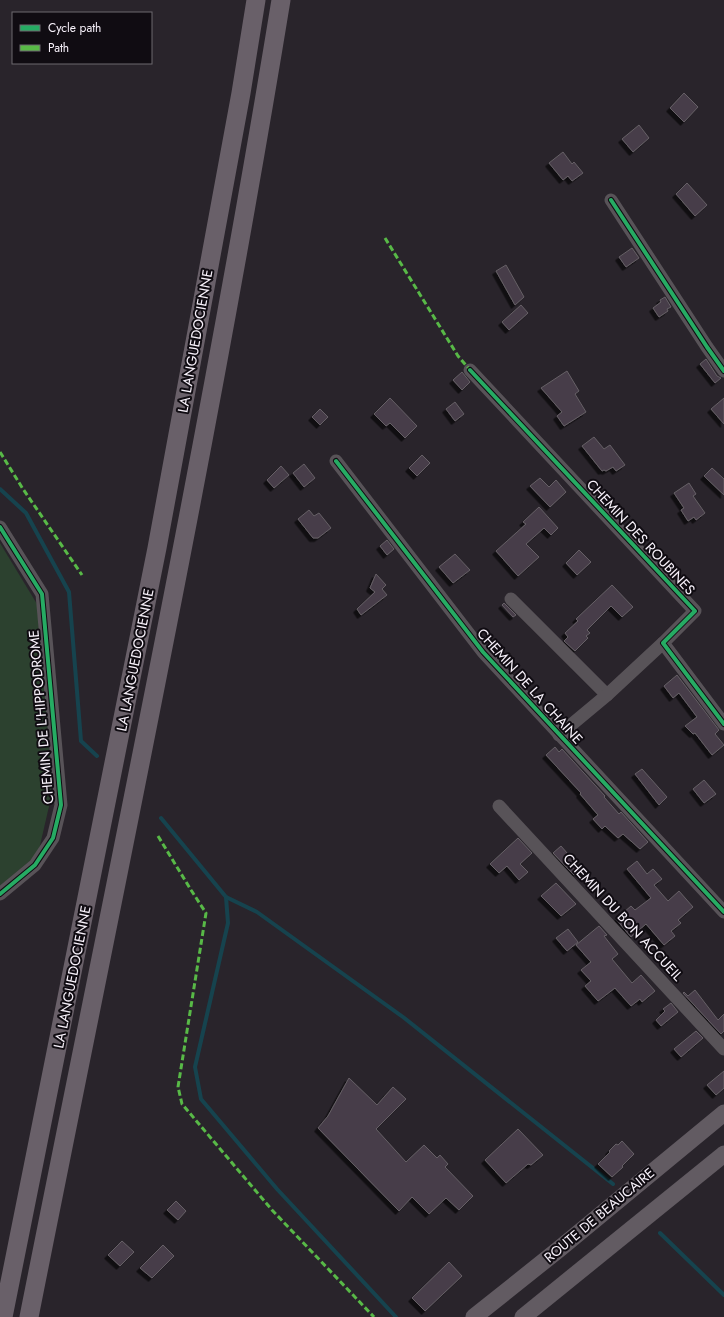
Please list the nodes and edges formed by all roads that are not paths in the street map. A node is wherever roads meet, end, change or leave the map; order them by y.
1 (256, 0) edge
2 (281, 0) edge
3 (611, 200) dead end
4 (470, 370) dead end
5 (724, 371) edge
6 (336, 461) dead end
7 (0, 527) edge
8 (511, 599) dead end
9 (663, 643) junction
10 (607, 695) junction
11 (724, 724) edge
12 (559, 735) junction
13 (498, 806) dead end
14 (0, 894) edge
15 (724, 912) edge
16 (724, 1049) edge
17 (724, 1113) edge
18 (724, 1154) edge
19 (3, 1317) edge
20 (30, 1317) edge
21 (474, 1317) edge
22 (524, 1317) edge

1 - 19 highway, LA LANGUEDOCIENNE
2 - 20 highway, LA LANGUEDOCIENNE
3 - 5 street
4 - 9 street, CHEMIN DES ROUBINES
6 - 12 street, CHEMIN DE LA CHAINE
7 - 14 street, CHEMIN DE L'HIPPODROME
8 - 10 street
9 - 10 street
9 - 11 street
10 - 12 street
12 - 15 street, CHEMIN DE LA CHAINE
13 - 16 street, CHEMIN DU BON ACCUEIL
17 - 21 main road, ROUTE DE BEAUCAIRE
18 - 22 main road

